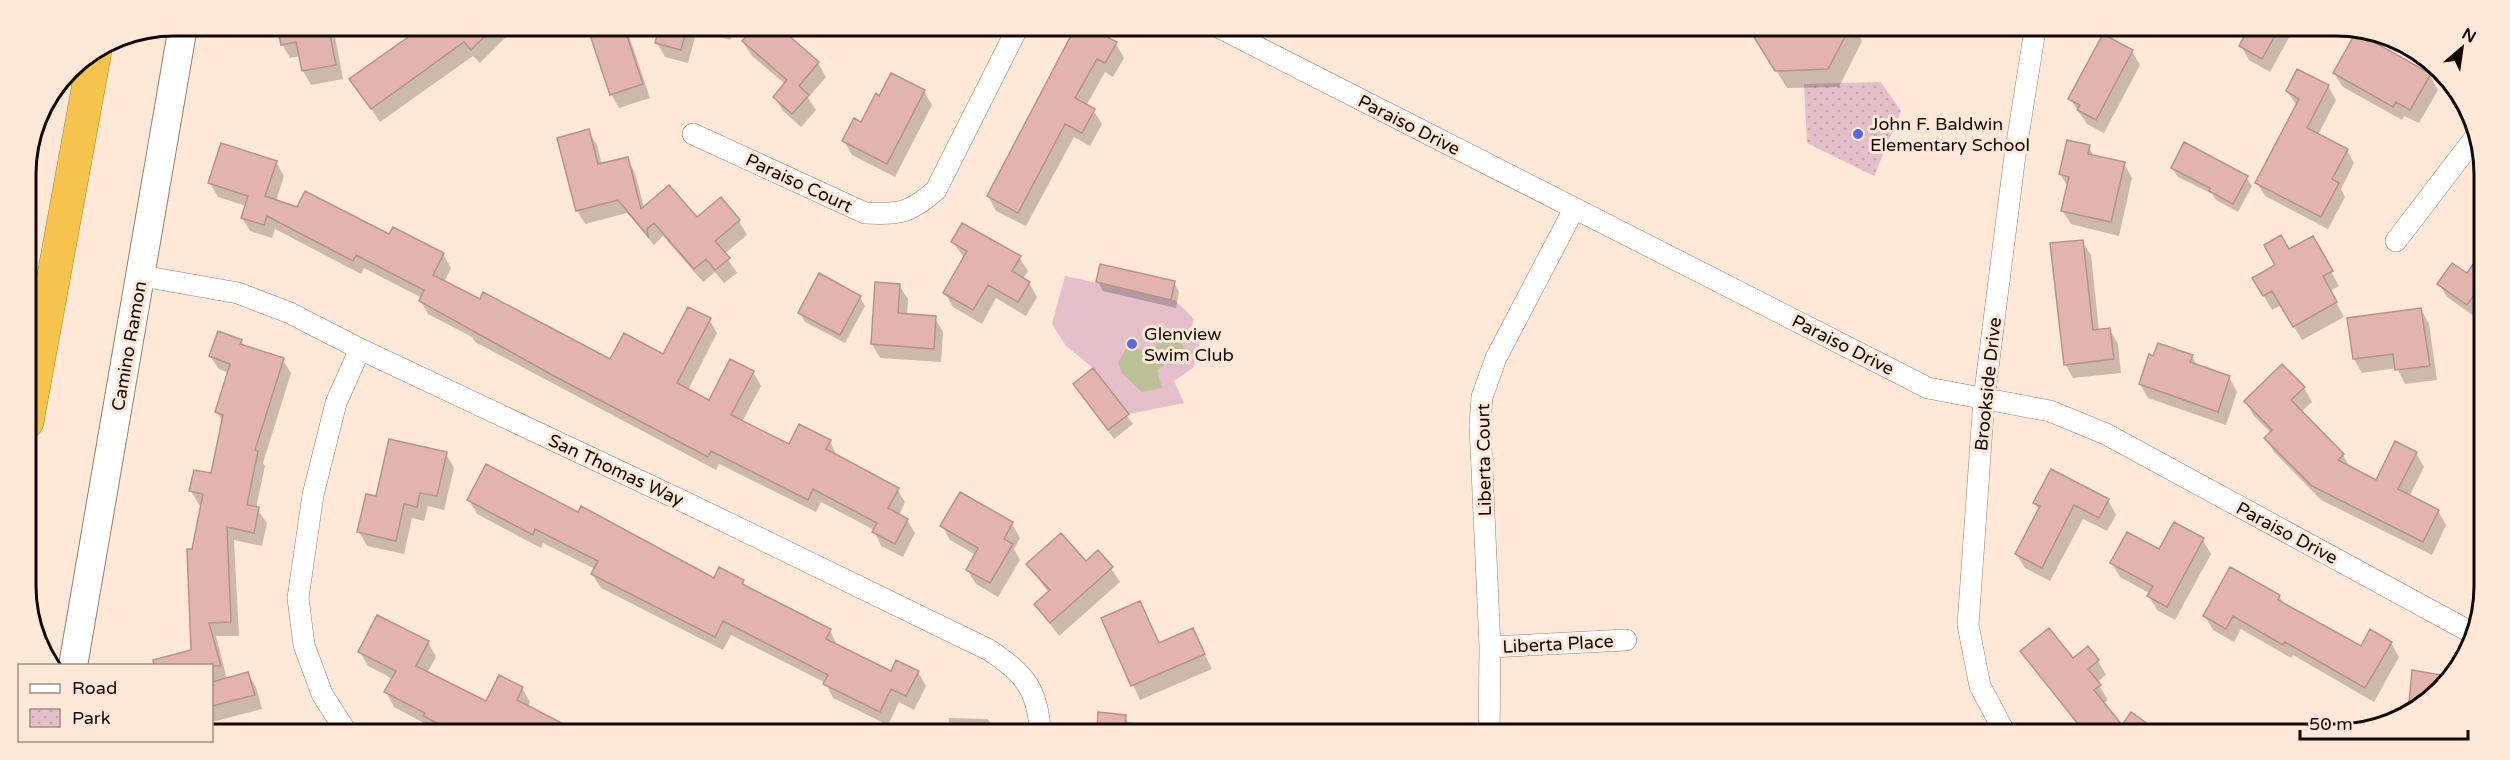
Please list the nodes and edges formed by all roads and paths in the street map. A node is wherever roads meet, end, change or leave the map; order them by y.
1 (181, 36) edge
2 (1013, 36) edge
3 (1236, 36) edge
4 (2034, 36) edge
5 (93, 62) edge
6 (693, 134) dead end
7 (2470, 144) edge
8 (1574, 209) junction
9 (2396, 241) dead end
10 (141, 276) junction
11 (360, 349) junction
12 (36, 373) edge
13 (1984, 399) junction
14 (2467, 630) edge
15 (1626, 640) dead end
16 (1490, 647) junction
17 (73, 664) edge
18 (341, 724) edge
19 (1040, 724) edge
20 (1489, 724) edge
21 (2000, 724) edge

1 - 10 street, Camino Ramon
2 - 6 street, Paraiso Court
3 - 8 street, Paraiso Drive
4 - 13 street, Brookside Drive
5 - 12 highway
7 - 9 street
8 - 13 street, Paraiso Drive
8 - 16 street, Liberta Court
10 - 11 street, San Thomas Way
10 - 17 street, Camino Ramon
11 - 18 street
11 - 19 street, San Thomas Way
13 - 14 street, Paraiso Drive
13 - 21 street, Brookside Drive
15 - 16 street, Liberta Place
16 - 20 street, Liberta Court

